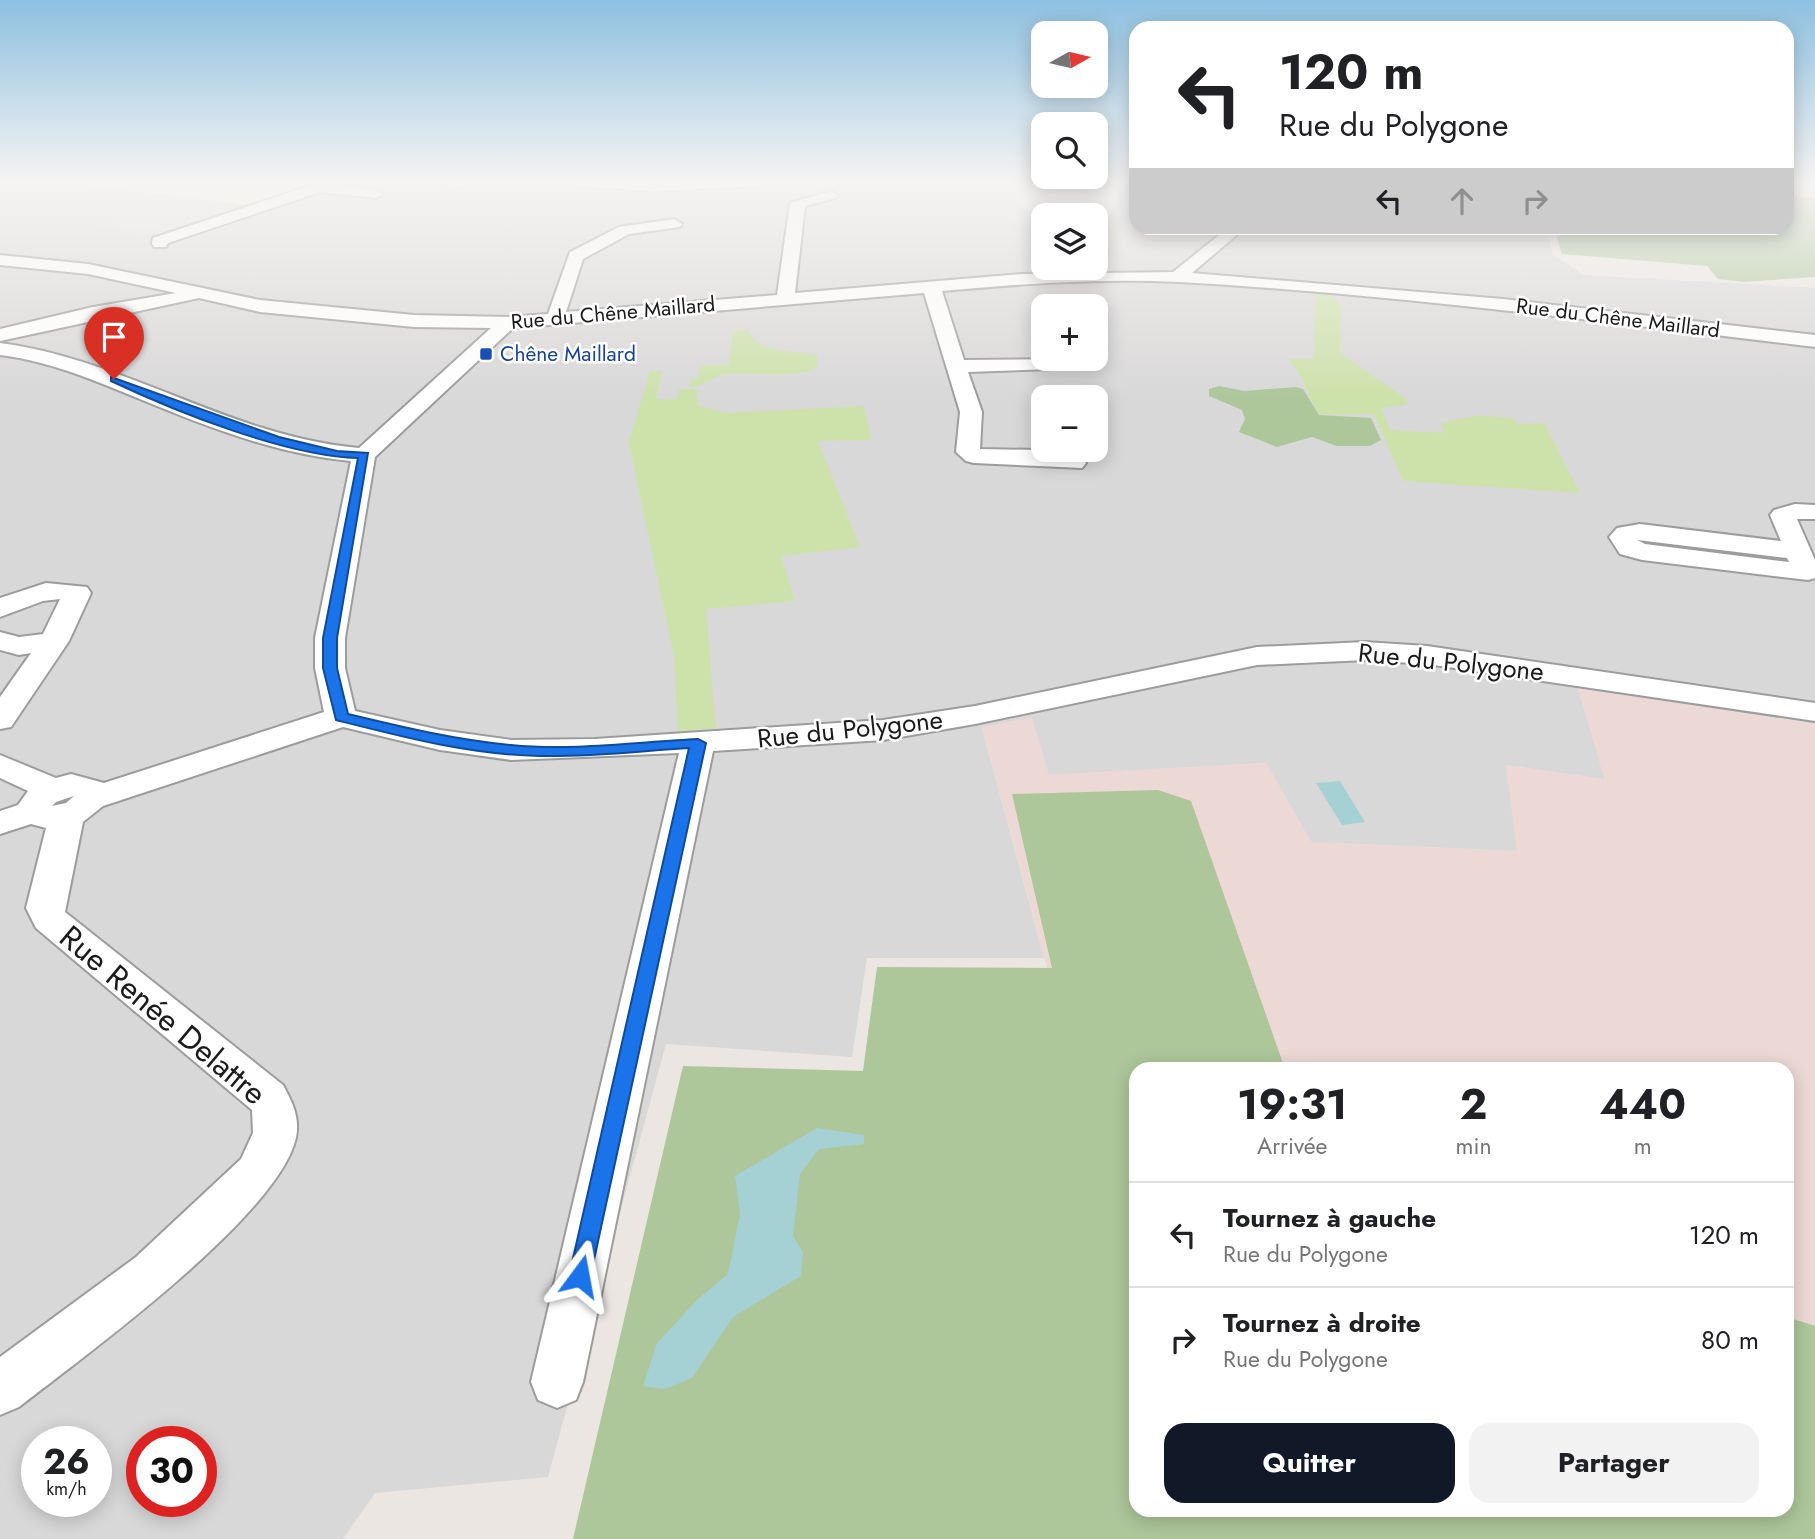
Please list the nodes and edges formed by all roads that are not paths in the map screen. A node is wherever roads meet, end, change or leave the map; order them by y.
1 (580, 254) edge
2 (792, 254) edge
3 (1205, 254) edge
4 (125, 256) dead end
5 (0, 260) edge
6 (88, 269) junction
7 (1177, 277) junction
8 (931, 286) junction
9 (201, 293) junction
10 (785, 299) junction
11 (558, 319) junction
12 (508, 323) junction
13 (0, 335) edge
14 (1815, 341) edge
15 (0, 349) edge
16 (1031, 364) edge
17 (957, 366) junction
18 (364, 455) junction
19 (1074, 463) dead end
20 (1815, 512) edge
21 (1807, 570) edge
22 (0, 609) edge
23 (0, 641) edge
24 (54, 641) junction
25 (1815, 712) edge
26 (341, 717) junction
27 (0, 720) edge
28 (698, 743) junction
29 (0, 765) edge
30 (62, 803) junction
31 (0, 823) edge
32 (557, 1382) dead end
33 (0, 1389) edge

1 - 11 street
2 - 10 street
3 - 7 street
4 - 6 street
5 - 6 street, Rue du Chêne Maillard
6 - 9 street, Rue du Chêne Maillard
7 - 8 street, Rue du Chêne Maillard
7 - 14 street, Rue du Chêne Maillard
8 - 10 street, Rue du Chêne Maillard
8 - 17 street
9 - 12 street, Rue du Chêne Maillard
9 - 13 street
10 - 11 street, Rue du Chêne Maillard
11 - 12 street, Rue du Chêne Maillard
12 - 18 street
15 - 18 street
16 - 17 street
17 - 19 street
18 - 26 street
20 - 21 street
21 - 21 street
22 - 24 street
23 - 24 street
24 - 27 street
25 - 28 street, Rue du Polygone
26 - 28 street, Rue du Polygone
26 - 30 street
28 - 32 street
29 - 30 street
30 - 31 street
30 - 33 street, Rue Renée Delattre

